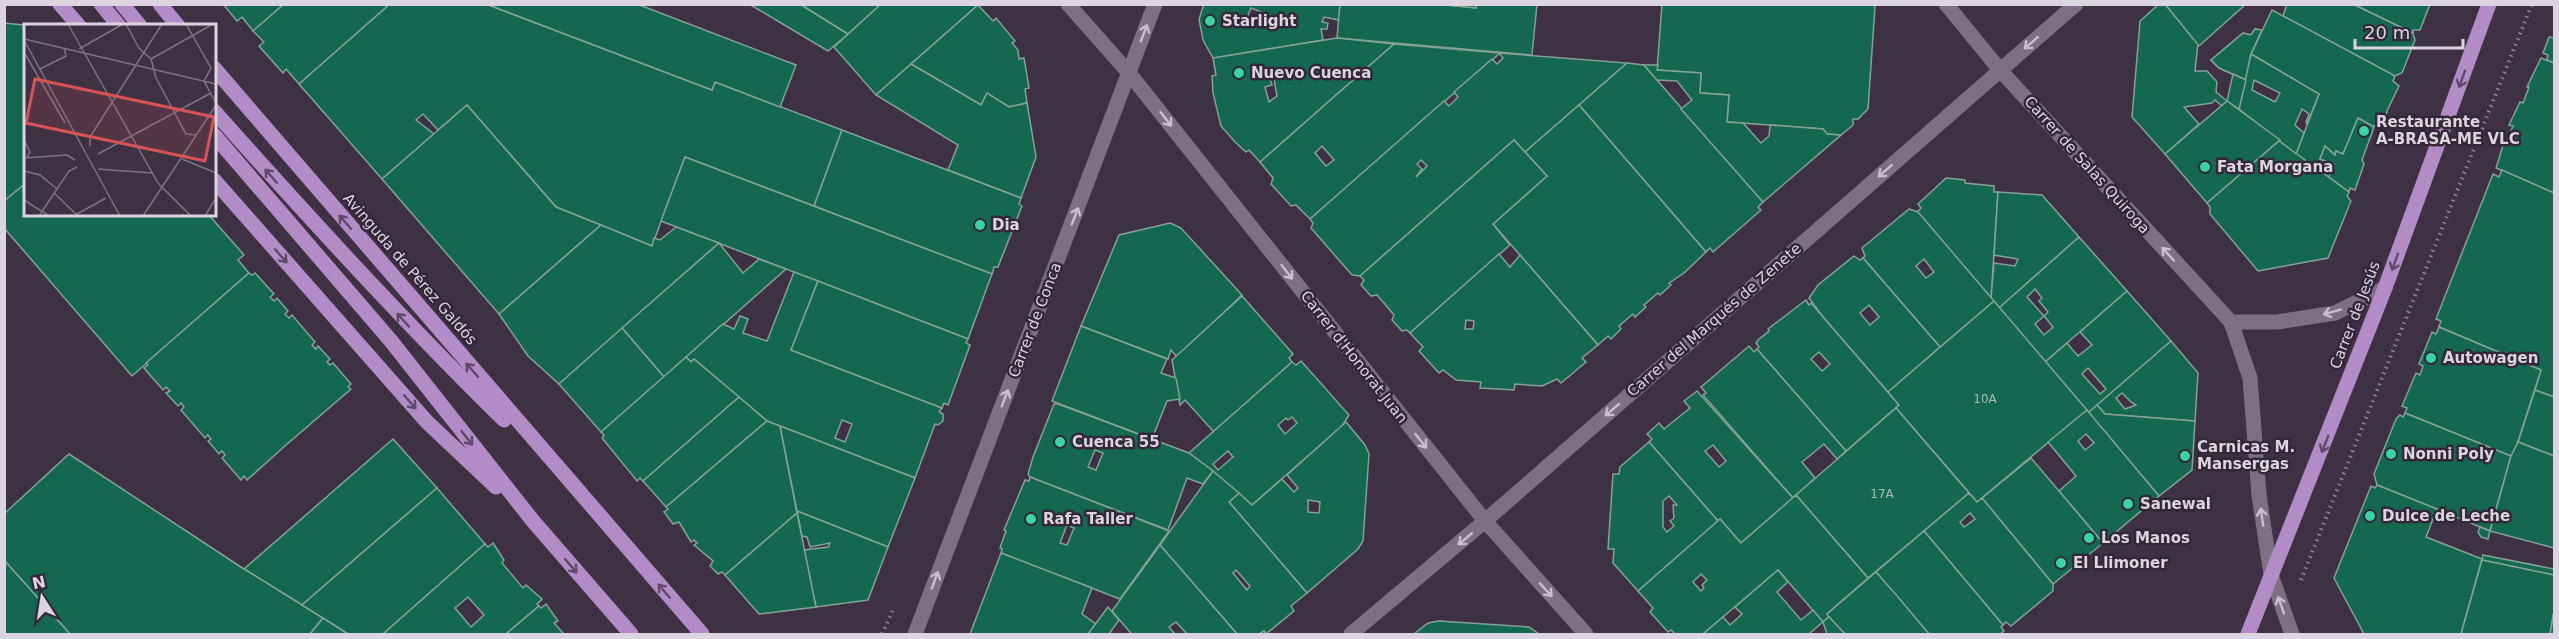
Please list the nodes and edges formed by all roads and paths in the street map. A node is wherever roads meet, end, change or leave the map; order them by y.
1 (60, 4) edge
2 (101, 4) edge
3 (122, 4) edge
4 (160, 4) edge
5 (1068, 4) edge
6 (1155, 4) edge
7 (1946, 4) edge
8 (2076, 4) edge
9 (2489, 4) edge
10 (2532, 4) edge
11 (77, 24) edge
12 (117, 24) edge
13 (138, 24) edge
14 (176, 24) edge
15 (216, 70) edge
16 (2000, 70) junction
17 (1129, 73) junction
18 (216, 113) edge
19 (216, 137) edge
20 (216, 182) edge
21 (2385, 288) junction
22 (2231, 322) junction
23 (578, 494) junction
24 (533, 521) junction
25 (1485, 521) junction
26 (2271, 575) junction
27 (2286, 618) junction
28 (631, 634) edge
29 (702, 634) edge
30 (915, 634) edge
31 (1351, 634) edge
32 (1586, 634) edge
33 (2248, 634) edge
34 (2292, 634) edge

1 - 11 main road
2 - 12 main road
3 - 13 main road
4 - 14 main road
5 - 17 street, Carrer d'Honorat Juan
17 -> 6 street, Carrer de Conca
7 - 16 street, Carrer de Salas Quiroga
8 -> 16 street, Carrer del Marqués de Zenete
9 -> 21 main road, Carrer de Jesús
10 - 27 path
23 -> 15 main road, Avinguda de Pérez Galdós
22 -> 16 street, Carrer de Salas Quiroga
16 -> 25 street, Carrer del Marqués de Zenete
17 -> 25 street, Carrer d'Honorat Juan
30 -> 17 street, Carrer de Conca
23 -> 18 main road, Avinguda de Pérez Galdós
19 -> 24 main road
20 -> 24 main road
21 -> 22 street
21 -> 26 main road, Carrer de Jesús
26 -> 22 street, Carrer de Salas Quiroga
29 -> 23 main road, Avinguda de Pérez Galdós
24 -> 28 main road
25 -> 31 street, Carrer del Marqués de Zenete
25 -> 32 street, Carrer d'Honorat Juan
27 -> 26 street, Carrer de Salas Quiroga
26 - 33 main road, Carrer de Jesús
27 - 34 street, Carrer de Salas Quiroga

